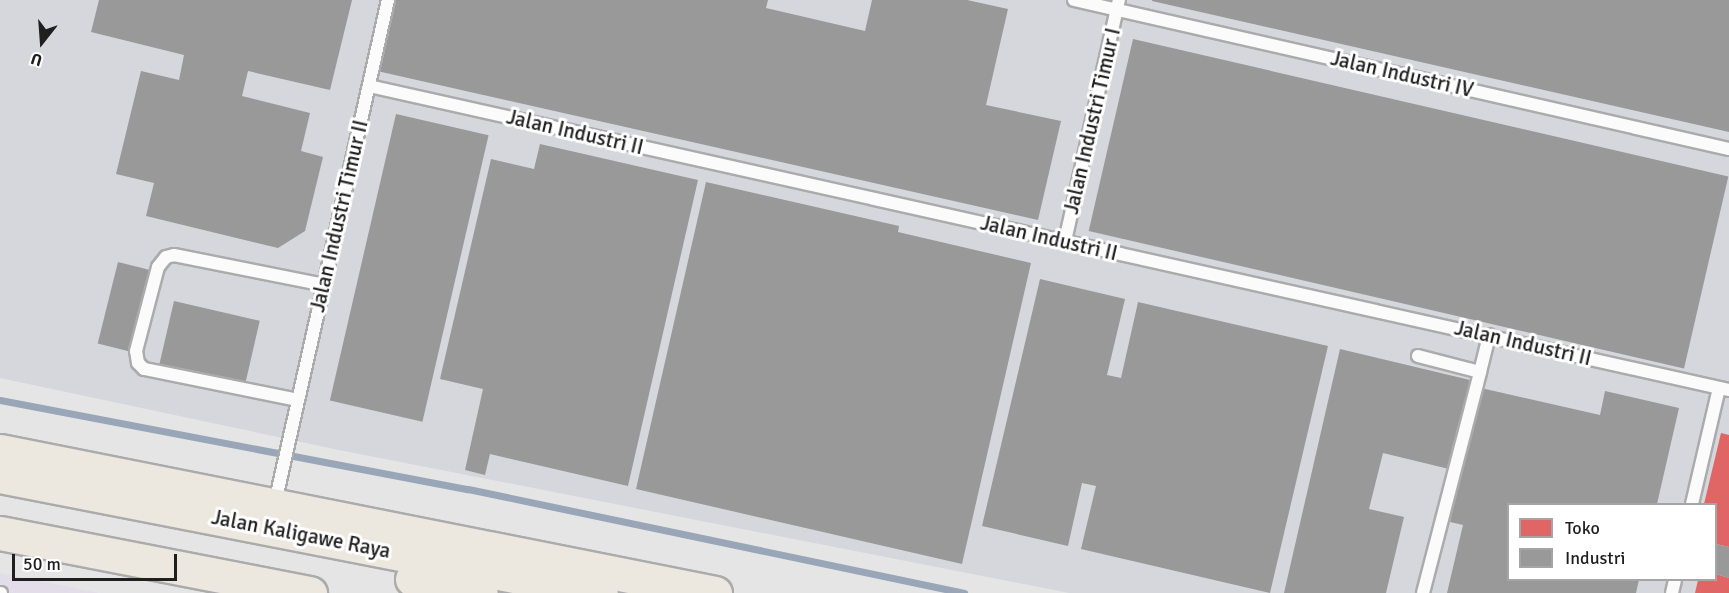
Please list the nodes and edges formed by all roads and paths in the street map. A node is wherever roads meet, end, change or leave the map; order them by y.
1 (388, 0) edge
2 (1074, 0) edge
3 (1118, 5) edge
4 (369, 86) junction
5 (1729, 149) edge
6 (1065, 241) junction
7 (324, 285) junction
8 (1489, 335) junction
9 (1418, 356) dead end
10 (1480, 372) junction
11 (1724, 389) edge
12 (298, 400) junction
13 (0, 451) edge
14 (0, 476) edge
15 (277, 495) junction
16 (0, 499) edge
17 (1692, 503) edge
18 (0, 533) edge
19 (416, 577) edge
20 (310, 593) edge
21 (481, 593) edge
22 (602, 593) edge
23 (715, 593) edge
24 (1423, 593) edge

1 - 4 lane, Jalan Industri Timur II
2 - 3 lane, Jalan Industri IV
3 - 5 lane, Jalan Industri IV
3 - 6 lane, Jalan Industri Timur I
4 - 6 lane, Jalan Industri II
4 - 7 lane, Jalan Industri Timur II
6 - 8 lane, Jalan Industri II
7 - 12 lane, Jalan Industri Timur II
7 - 12 lane
8 - 10 lane
8 - 11 lane, Jalan Industri II
9 - 10 lane
10 - 24 lane
11 - 17 lane
12 - 15 lane, Jalan Industri Timur II
13 - 15 highway
14 - 19 highway, Jalan Kaligawe Raya
15 - 23 highway
16 - 19 highway, Jalan Kaligawe Raya
18 - 20 highway
19 - 21 highway, Jalan Kaligawe Raya
19 - 22 highway, Jalan Kaligawe Raya

